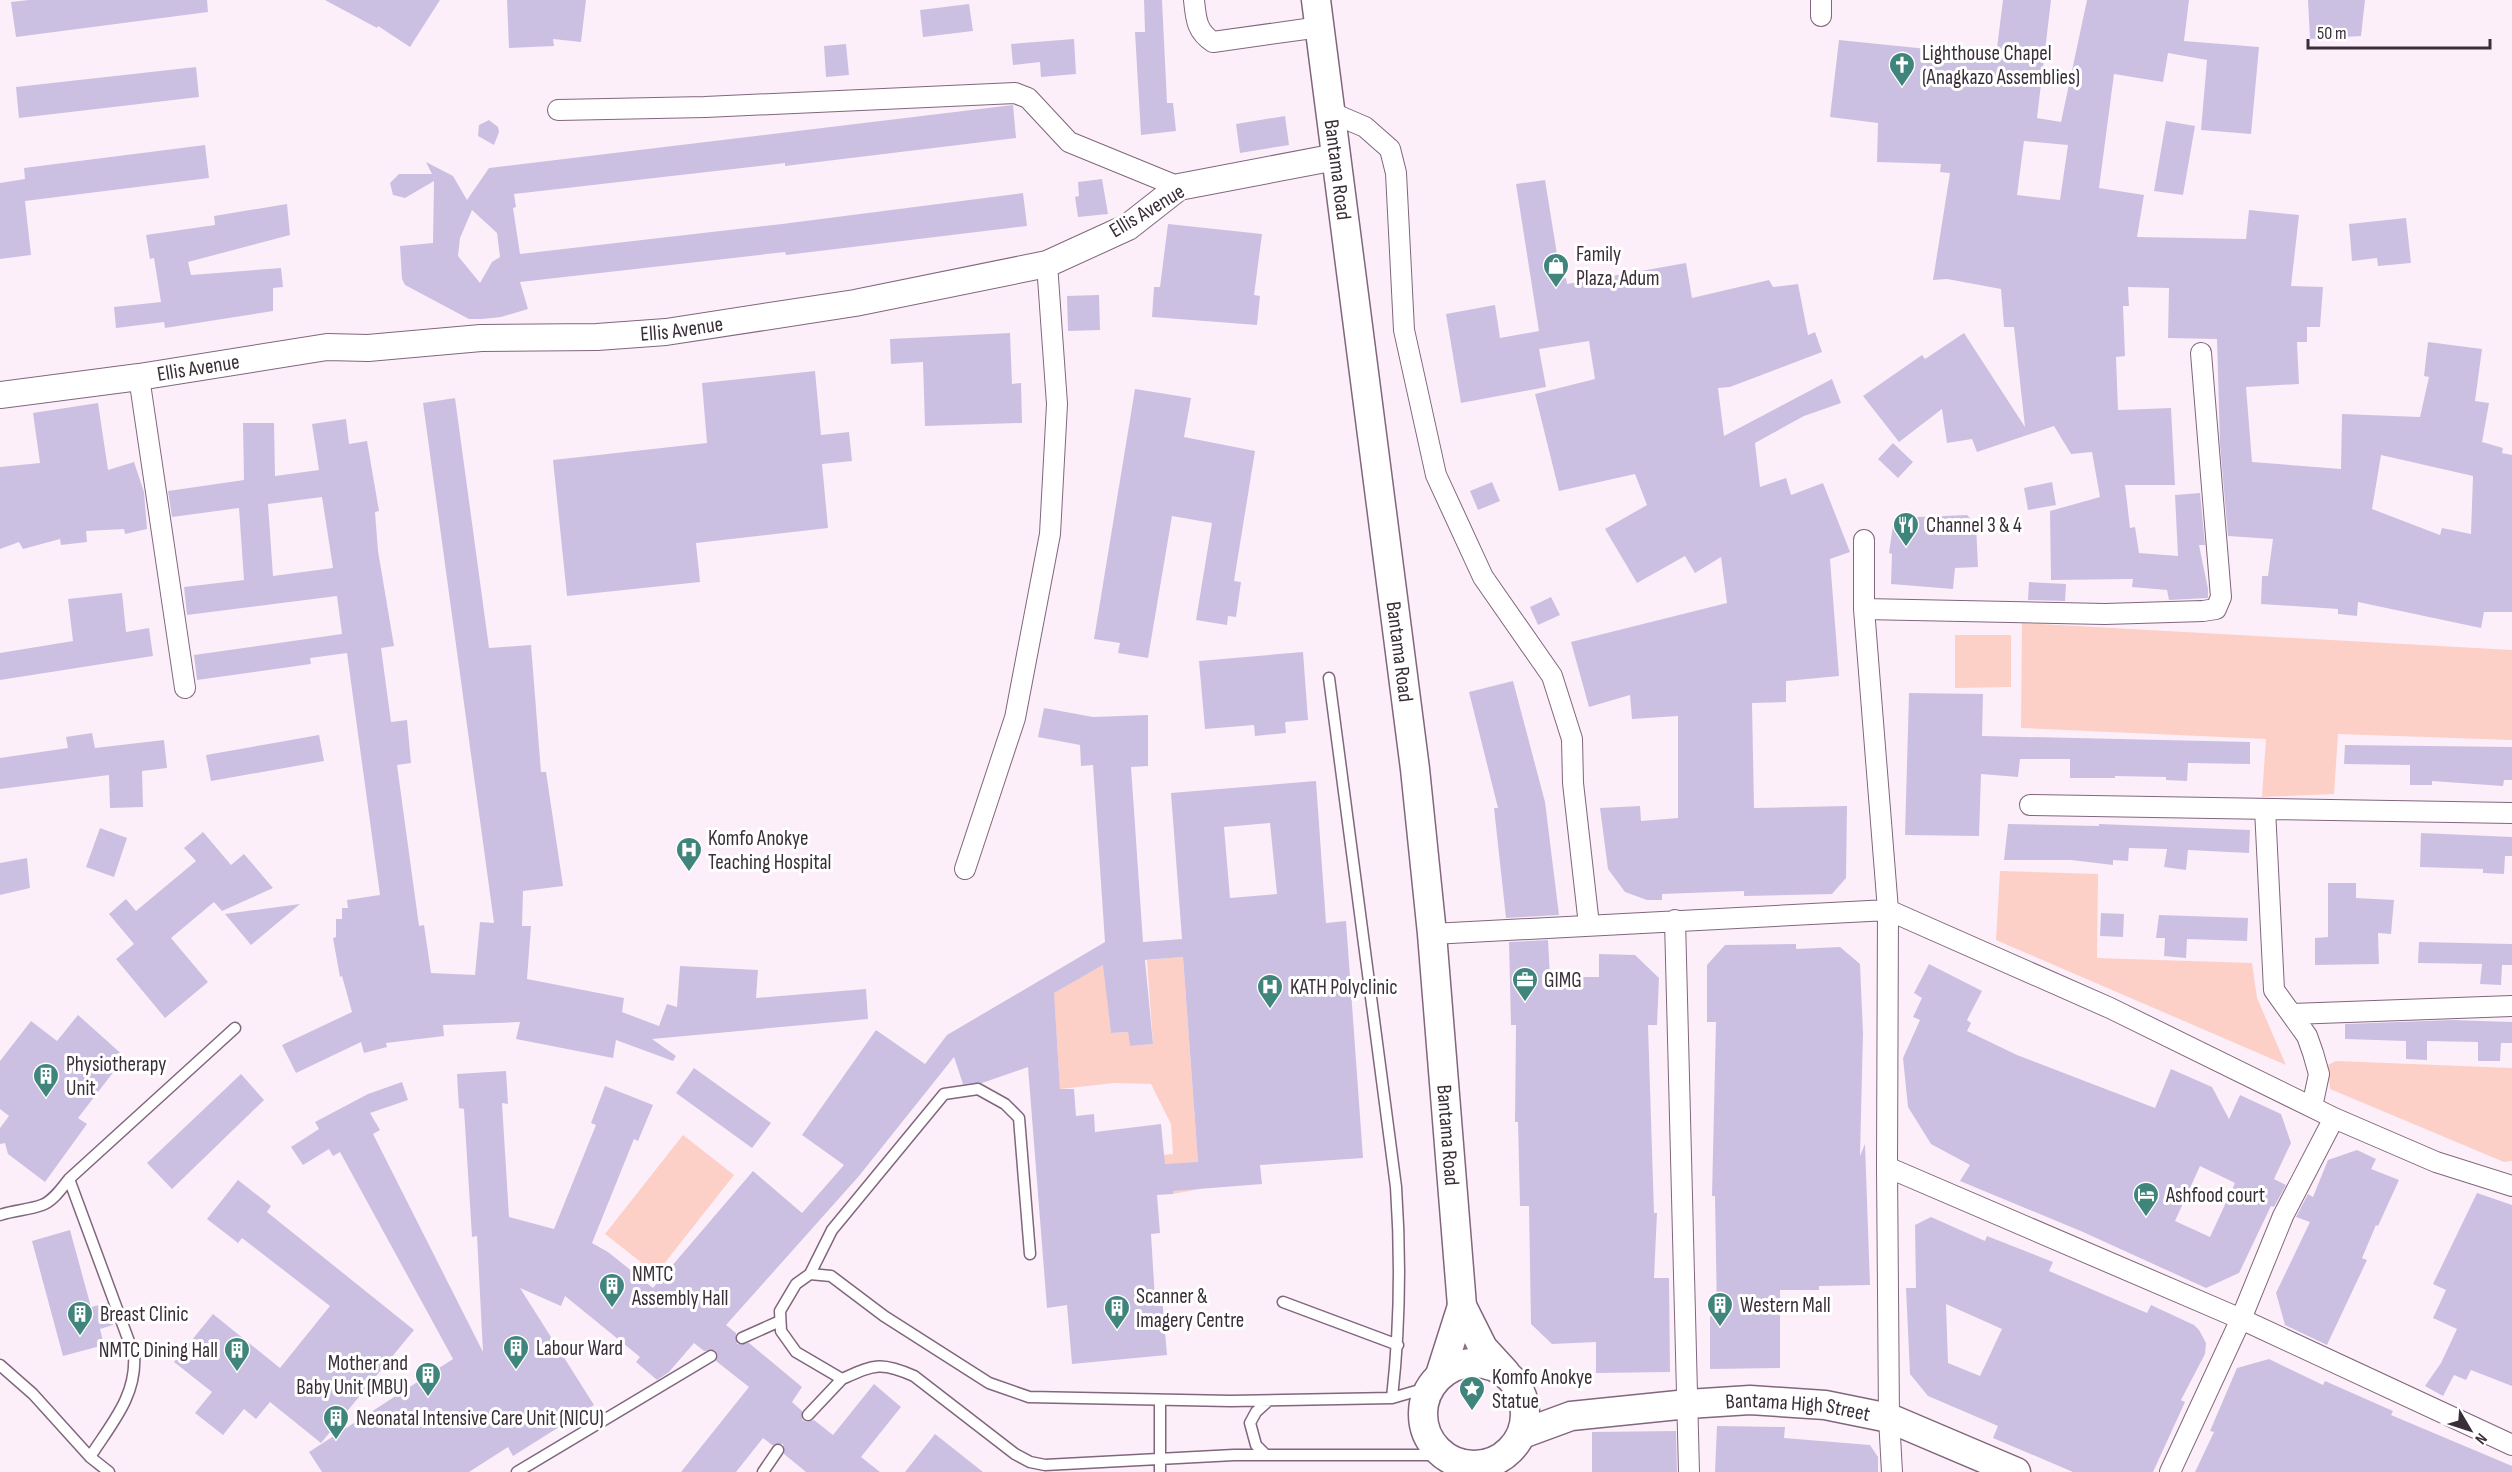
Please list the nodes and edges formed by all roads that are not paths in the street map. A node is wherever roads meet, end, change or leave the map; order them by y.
1 (1194, 0) edge
2 (1318, 14) edge
3 (558, 110) dead end
4 (1330, 112) junction
5 (1336, 157) junction
6 (1179, 187) junction
7 (1047, 264) junction
8 (2201, 353) dead end
9 (139, 377) junction
10 (0, 395) edge
11 (1864, 540) dead end
12 (1864, 609) junction
13 (1329, 678) dead end
14 (185, 688) dead end
15 (2030, 805) dead end
16 (2265, 808) junction
17 (2512, 813) edge
18 (964, 869) dead end
19 (1888, 910) junction
20 (1675, 920) junction
21 (1589, 925) junction
22 (1432, 934) junction
23 (2512, 1006) edge
24 (2292, 1014) junction
25 (236, 1028) dead end
26 (2312, 1107) junction
27 (2334, 1118) junction
28 (1887, 1167) junction
29 (69, 1179) junction
30 (2512, 1186) edge
31 (0, 1215) edge
32 (1030, 1254) dead end
33 (810, 1274) junction
34 (1283, 1302) dead end
35 (1462, 1306) junction
36 (2241, 1319) junction
37 (780, 1321) junction
38 (742, 1338) dead end
39 (1398, 1345) junction
40 (711, 1356) dead end
41 (0, 1365) edge
42 (842, 1379) junction
43 (1511, 1379) junction
44 (1435, 1381) junction
45 (1392, 1398) junction
46 (1160, 1400) junction
47 (1268, 1401) junction
48 (1688, 1404) junction
49 (808, 1415) dead end
50 (1571, 1416) junction
51 (1889, 1418) junction
52 (1519, 1439) junction
53 (2512, 1445) edge
54 (778, 1450) dead end
55 (1266, 1455) junction
56 (90, 1457) junction
57 (1160, 1457) junction
58 (1448, 1462) edge
59 (109, 1472) edge
60 (517, 1472) edge
61 (763, 1472) edge
62 (1160, 1472) edge
63 (1507, 1472) edge
64 (1689, 1472) edge
65 (1893, 1472) edge
66 (2016, 1472) edge
67 (2170, 1472) edge

1 - 2 street
2 - 4 main road, Bantama Road
3 - 6 street
4 - 5 main road, Bantama Road
4 - 21 street
5 - 6 street, Ellis Avenue
5 - 22 main road, Bantama Road
6 - 7 street, Ellis Avenue
7 - 9 street, Ellis Avenue
7 - 18 street
8 - 12 street
9 - 10 street, Ellis Avenue
9 - 14 street
11 - 12 street
12 - 19 street
13 - 39 lane
15 - 16 street
16 - 17 street
16 - 24 street
19 - 20 street
19 - 26 street
19 - 28 street
20 - 21 street
20 - 48 street
21 - 22 street
22 - 35 main road, Bantama Road
23 - 24 street
24 - 26 street
25 - 29 lane
26 - 27 street
27 - 30 street
27 - 36 street
28 - 36 street
28 - 51 street
29 - 31 lane
29 - 56 lane
32 - 33 lane
33 - 37 lane
33 - 46 lane
34 - 39 lane
35 - 43 main road
35 - 44 main road
36 - 53 street
36 - 67 street
37 - 38 lane
37 - 42 lane
39 - 45 lane
40 - 60 lane
41 - 56 lane
42 - 49 lane
42 - 57 lane
43 - 44 main road
43 - 50 main road
43 - 52 main road
44 - 45 lane
44 - 58 main road
45 - 47 lane
46 - 47 lane
46 - 57 lane
47 - 55 lane
48 - 50 main road, Bantama High Street
48 - 51 main road, Bantama High Street
48 - 64 street
50 - 52 main road, Bantama High Street
51 - 65 street
51 - 66 main road, Bantama High Street
52 - 58 main road
52 - 63 main road
54 - 61 lane
55 - 57 lane
55 - 58 lane
56 - 59 lane
57 - 62 lane

